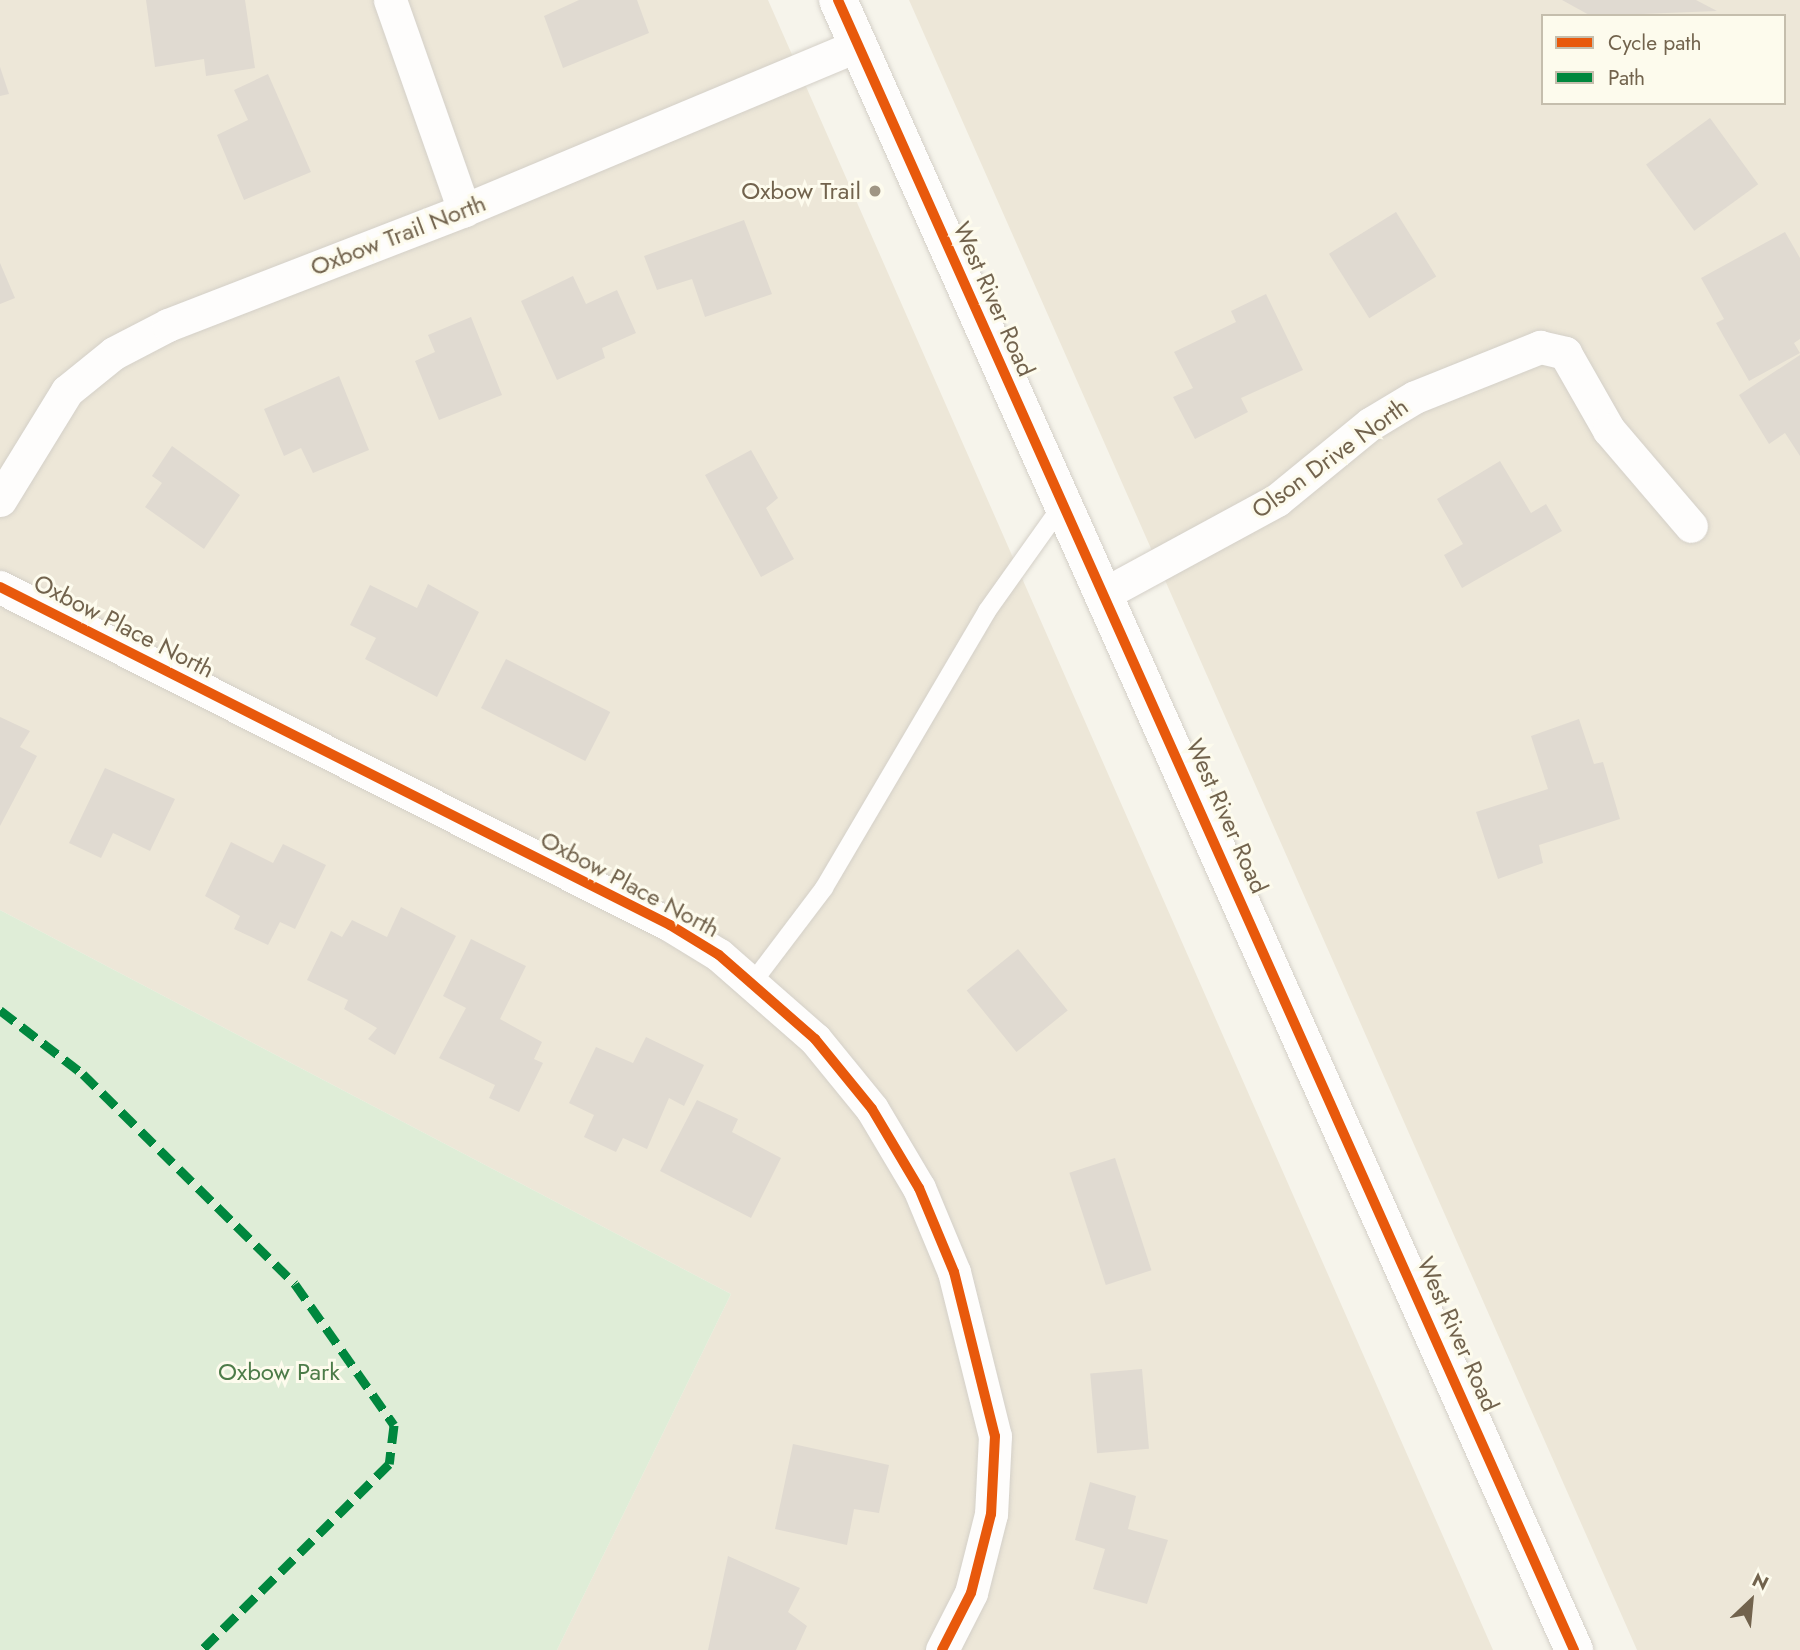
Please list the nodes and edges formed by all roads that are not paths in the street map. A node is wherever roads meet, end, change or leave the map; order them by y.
1 (390, 0) edge
2 (838, 0) edge
3 (858, 45) junction
4 (464, 210) junction
5 (0, 500) edge
6 (1063, 503) junction
7 (1691, 526) dead end
8 (0, 587) edge
9 (1104, 594) junction
10 (753, 982) junction
11 (942, 1650) edge
12 (1574, 1650) edge

1 - 4 street
2 - 3 main road, West River Road
3 - 4 street, Oxbow Trail North
3 - 6 main road, West River Road
4 - 5 street, Oxbow Trail North
6 - 9 main road, West River Road
6 - 10 lane
7 - 9 street, Olson Drive North
8 - 10 street, Oxbow Place North
9 - 12 main road, West River Road
10 - 11 street, Oxbow Place North

